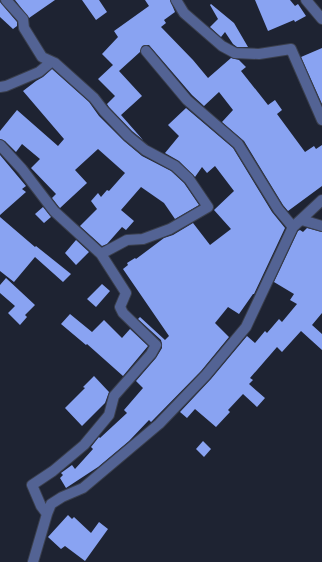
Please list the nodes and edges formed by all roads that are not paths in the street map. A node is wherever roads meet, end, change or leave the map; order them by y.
1 (6, 0) edge
2 (176, 0) edge
3 (306, 0) edge
4 (322, 19) edge
5 (146, 51) dead end
6 (51, 62) junction
7 (0, 87) edge
8 (322, 120) edge
9 (0, 145) edge
10 (322, 200) edge
11 (302, 220) junction
12 (322, 226) edge
13 (293, 227) junction
14 (101, 254) junction
15 (47, 514) junction
16 (33, 562) edge

1 - 6 street
2 - 8 street
3 - 4 street
5 - 13 street
6 - 7 street
6 - 14 street
9 - 14 street
10 - 11 street
11 - 12 street
11 - 13 street
13 - 15 street
14 - 15 street
15 - 16 street

